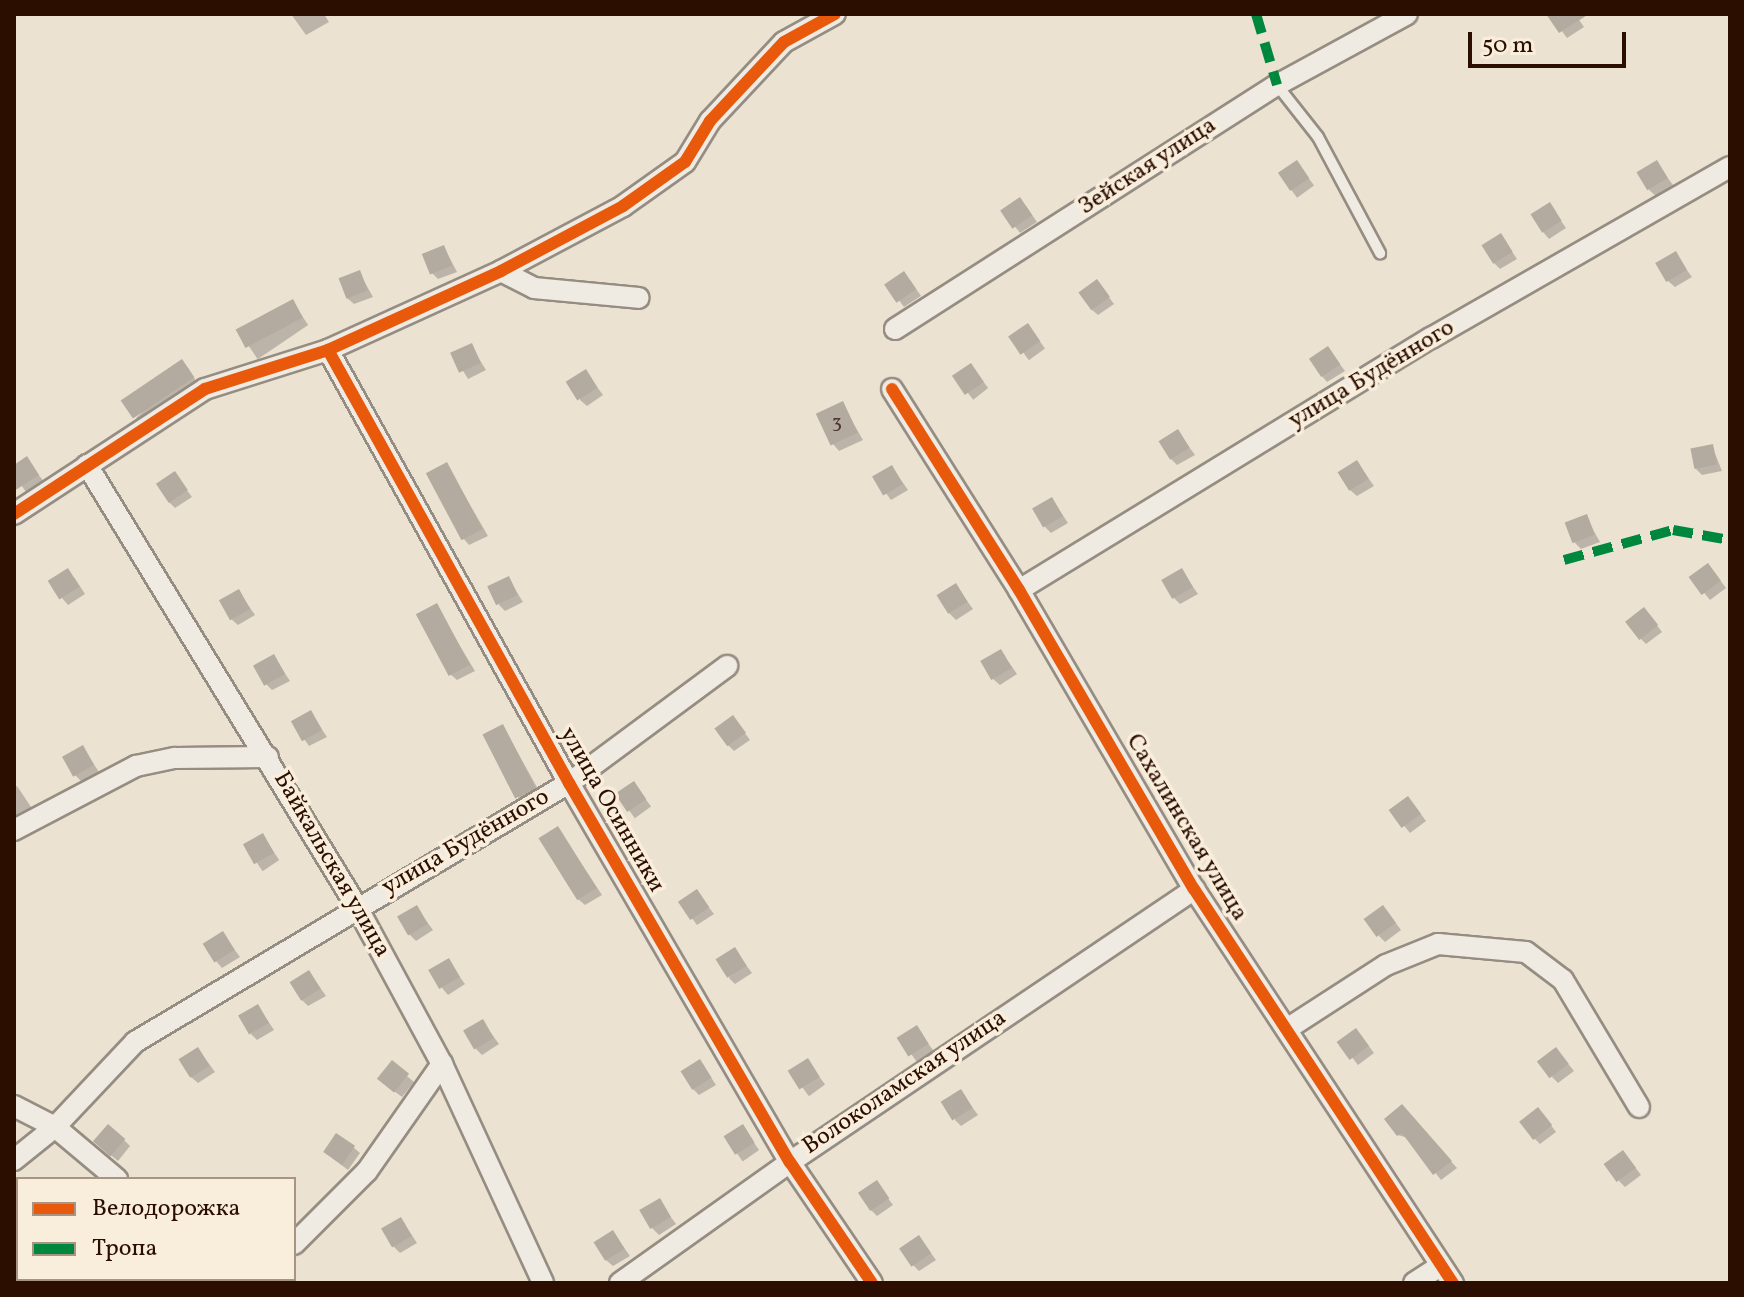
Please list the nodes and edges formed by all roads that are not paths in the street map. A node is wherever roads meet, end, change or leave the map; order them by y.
1 (835, 14) edge
2 (1407, 14) edge
3 (1277, 85) junction
4 (1730, 167) edge
5 (1380, 253) dead end
6 (501, 271) junction
7 (639, 298) dead end
8 (895, 329) dead end
9 (328, 350) junction
10 (892, 389) dead end
11 (87, 465) junction
12 (14, 514) edge
13 (1019, 590) junction
14 (727, 666) dead end
15 (268, 757) junction
16 (569, 783) junction
17 (14, 830) edge
18 (1194, 889) junction
19 (357, 907) junction
20 (1287, 1029) junction
21 (442, 1064) junction
22 (14, 1106) edge
23 (1639, 1107) dead end
24 (55, 1127) junction
25 (14, 1160) edge
26 (790, 1162) junction
27 (115, 1177) edge
28 (296, 1242) edge
29 (1439, 1267) junction
30 (543, 1283) edge
31 (620, 1283) edge
32 (872, 1283) edge
33 (1414, 1283) edge
34 (1453, 1283) edge

1 - 6 street
2 - 3 street, Зейская улица
3 - 5 lane
3 - 8 street, Зейская улица
4 - 13 street, улица Будённого
6 - 7 street
6 - 9 street
9 - 11 street
9 - 16 street, улица Осинники
10 - 13 street, Сахалинская улица
11 - 12 street
11 - 15 street, Байкальская улица
13 - 18 street, Сахалинская улица
14 - 16 street, улица Будённого
15 - 17 street
15 - 19 street, Байкальская улица
16 - 19 street, улица Будённого
16 - 26 street, улица Осинники
18 - 20 street, Сахалинская улица
18 - 26 street, Волоколамская улица
19 - 21 street, Байкальская улица
19 - 24 street, улица Будённого
20 - 23 street
20 - 29 street, Сахалинская улица
21 - 28 street
21 - 30 street, Байкальская улица
22 - 24 street
24 - 25 street, улица Будённого
24 - 27 street
26 - 31 street, Волоколамская улица
26 - 32 street, улица Осинники
29 - 33 street
29 - 34 street, Сахалинская улица

